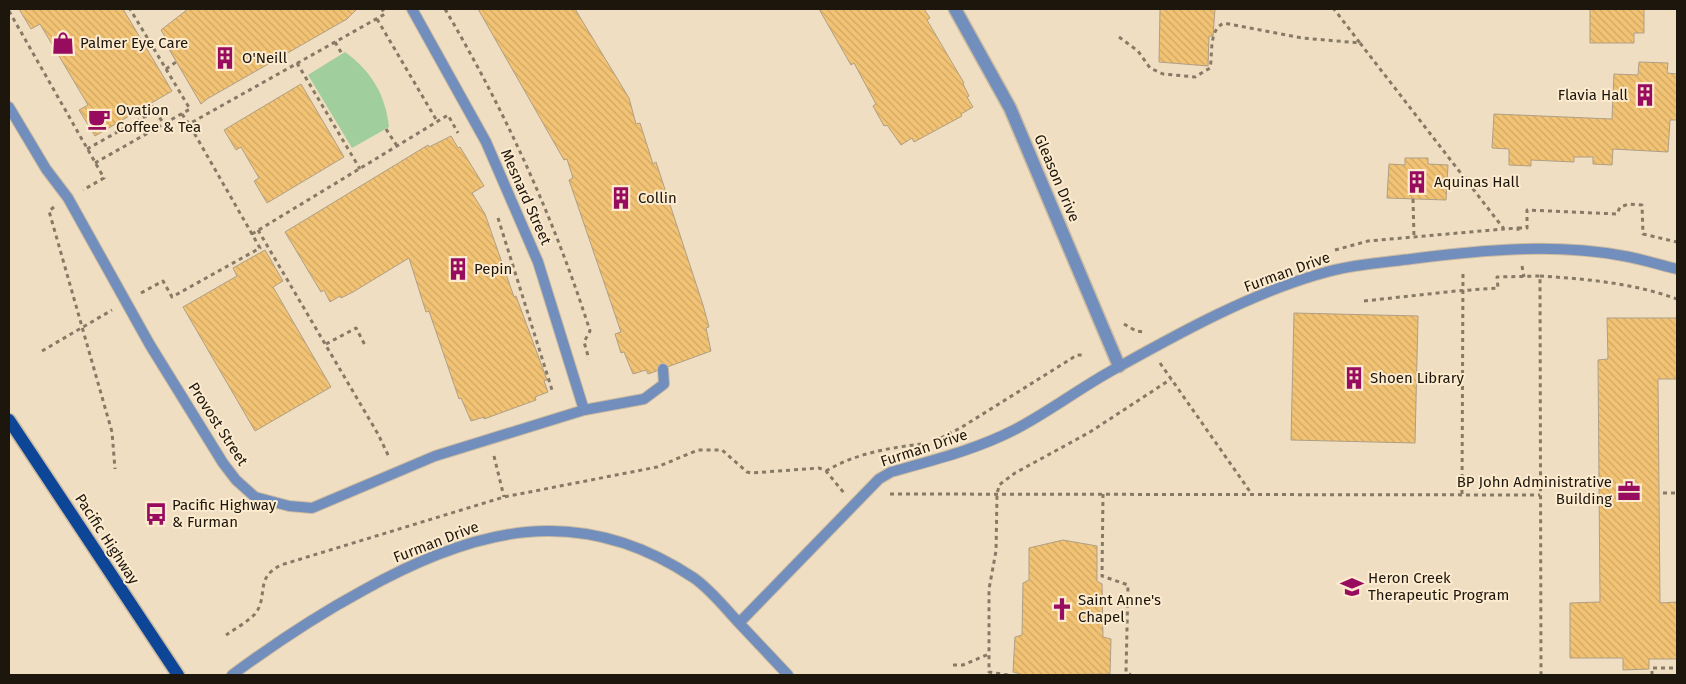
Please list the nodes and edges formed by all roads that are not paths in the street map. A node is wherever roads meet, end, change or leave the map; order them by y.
1 (412, 9) edge
2 (955, 9) edge
3 (9, 107) edge
4 (1677, 270) edge
5 (1119, 366) junction
6 (663, 369) dead end
7 (584, 410) junction
8 (9, 420) edge
9 (739, 624) junction
10 (178, 675) edge
11 (232, 675) edge
12 (788, 675) edge

1 - 7 lane, Mesnard Street
2 - 5 street, Gleason Drive
3 - 7 lane, Provost Street
4 - 5 lane, Furman Drive
5 - 9 lane, Furman Drive
6 - 7 lane, Provost Street
8 - 10 main road, Pacific Highway
9 - 11 lane, Furman Drive
9 - 12 lane

